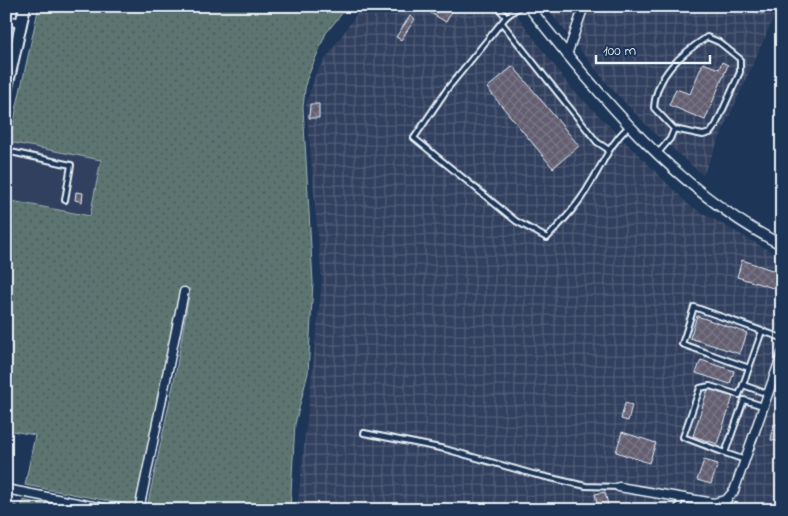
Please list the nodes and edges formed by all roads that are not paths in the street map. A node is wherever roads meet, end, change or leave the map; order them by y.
1 (25, 6) edge
2 (497, 6) edge
3 (520, 6) edge
4 (528, 6) edge
5 (584, 6) edge
6 (751, 6) edge
7 (769, 6) edge
8 (506, 17) junction
9 (6, 20) edge
10 (21, 23) junction
11 (502, 23) junction
12 (567, 55) junction
13 (6, 92) edge
14 (628, 126) junction
15 (674, 129) junction
16 (609, 150) junction
17 (6, 151) edge
18 (657, 154) junction
19 (64, 200) dead end
20 (782, 245) edge
21 (184, 292) dead end
22 (762, 331) junction
23 (782, 338) edge
24 (782, 354) edge
25 (749, 368) junction
26 (743, 385) junction
27 (768, 394) junction
28 (739, 395) junction
29 (744, 400) junction
30 (764, 406) junction
31 (364, 433) dead end
32 (725, 453) junction
33 (745, 460) junction
34 (619, 487) joint
35 (6, 489) edge
36 (681, 497) junction
37 (726, 500) junction
38 (705, 501) junction
39 (113, 510) edge
40 (139, 510) edge
41 (678, 510) edge
42 (703, 510) edge
43 (729, 510) edge

1 - 10 main road
2 - 8 lane
3 - 8 lane
4 - 12 street
5 - 12 street
6 - 7 lane
8 - 11 lane
9 - 10 street
10 - 13 main road
11 - 16 lane
11 - 16 lane
12 - 14 street
14 - 16 lane
14 - 18 street
15 - 15 lane
15 - 18 lane
17 - 19 lane
18 - 20 street
21 - 40 street
22 - 23 lane
22 - 25 lane
22 - 25 lane
24 - 27 street
25 - 26 lane
26 - 27 lane
26 - 28 lane
27 - 30 street
28 - 29 lane
28 - 32 lane
29 - 30 lane
29 - 32 lane
30 - 33 street
31 - 34 lane
32 - 33 lane
33 - 37 street
34 - 36 street
35 - 39 street
36 - 38 street
36 - 41 lane
37 - 38 street
37 - 43 lane
38 - 42 lane

